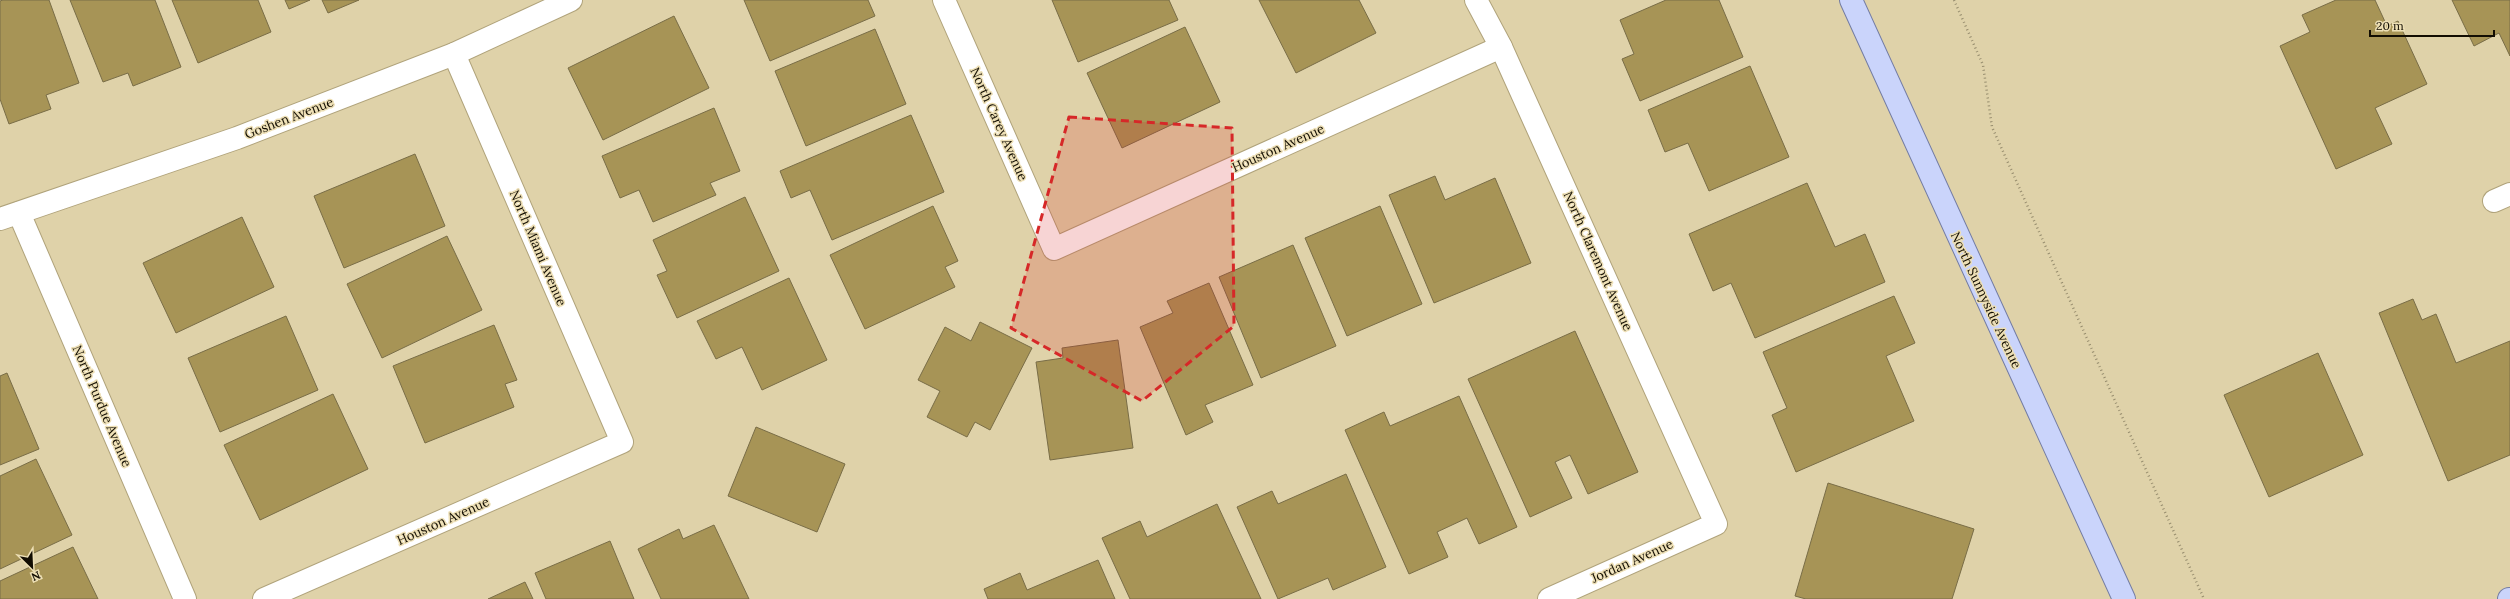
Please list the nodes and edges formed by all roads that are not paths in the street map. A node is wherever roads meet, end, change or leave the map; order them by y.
1 (571, 0) edge
2 (944, 0) edge
3 (1476, 0) edge
4 (1851, 0) edge
5 (1501, 47) junction
6 (454, 54) junction
7 (9, 216) edge
8 (1054, 249) joint
9 (622, 442) joint
10 (1716, 524) joint
11 (185, 599) edge
12 (264, 599) edge
13 (1549, 599) edge
14 (2124, 599) edge

1 - 6 street, Goshen Avenue
2 - 8 street, North Carey Avenue
3 - 5 street, North Claremont Avenue
4 - 14 main road, North Sunnyside Avenue
5 - 8 street, Houston Avenue
5 - 10 street, North Claremont Avenue
6 - 7 street, Goshen Avenue
6 - 9 street, North Miami Avenue
7 - 11 street, North Purdue Avenue
9 - 12 street, Houston Avenue
10 - 13 street, Jordan Avenue

